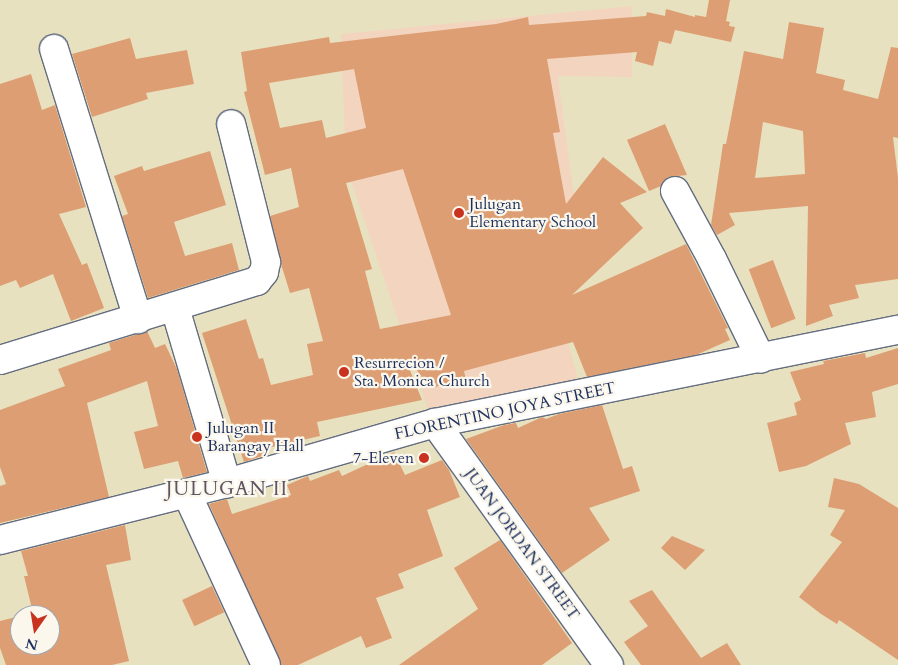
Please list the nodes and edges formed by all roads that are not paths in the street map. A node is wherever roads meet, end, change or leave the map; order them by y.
1 (54, 48) dead end
2 (230, 124) dead end
3 (676, 191) dead end
4 (175, 308) junction
5 (138, 319) junction
6 (898, 330) edge
7 (761, 359) junction
8 (0, 360) edge
9 (435, 423) junction
10 (227, 483) junction
11 (187, 494) junction
12 (0, 540) edge
13 (266, 665) edge
14 (609, 665) edge

1 - 5 street
2 - 4 street
3 - 7 street
4 - 5 street
4 - 10 street
5 - 8 street
6 - 7 street, FLORENTINO JOYA STREET
7 - 9 street, FLORENTINO JOYA STREET
9 - 10 street, FLORENTINO JOYA STREET
9 - 14 street, JUAN JORDAN STREET
10 - 11 street, FLORENTINO JOYA STREET
11 - 12 street, FLORENTINO JOYA STREET
11 - 13 street

